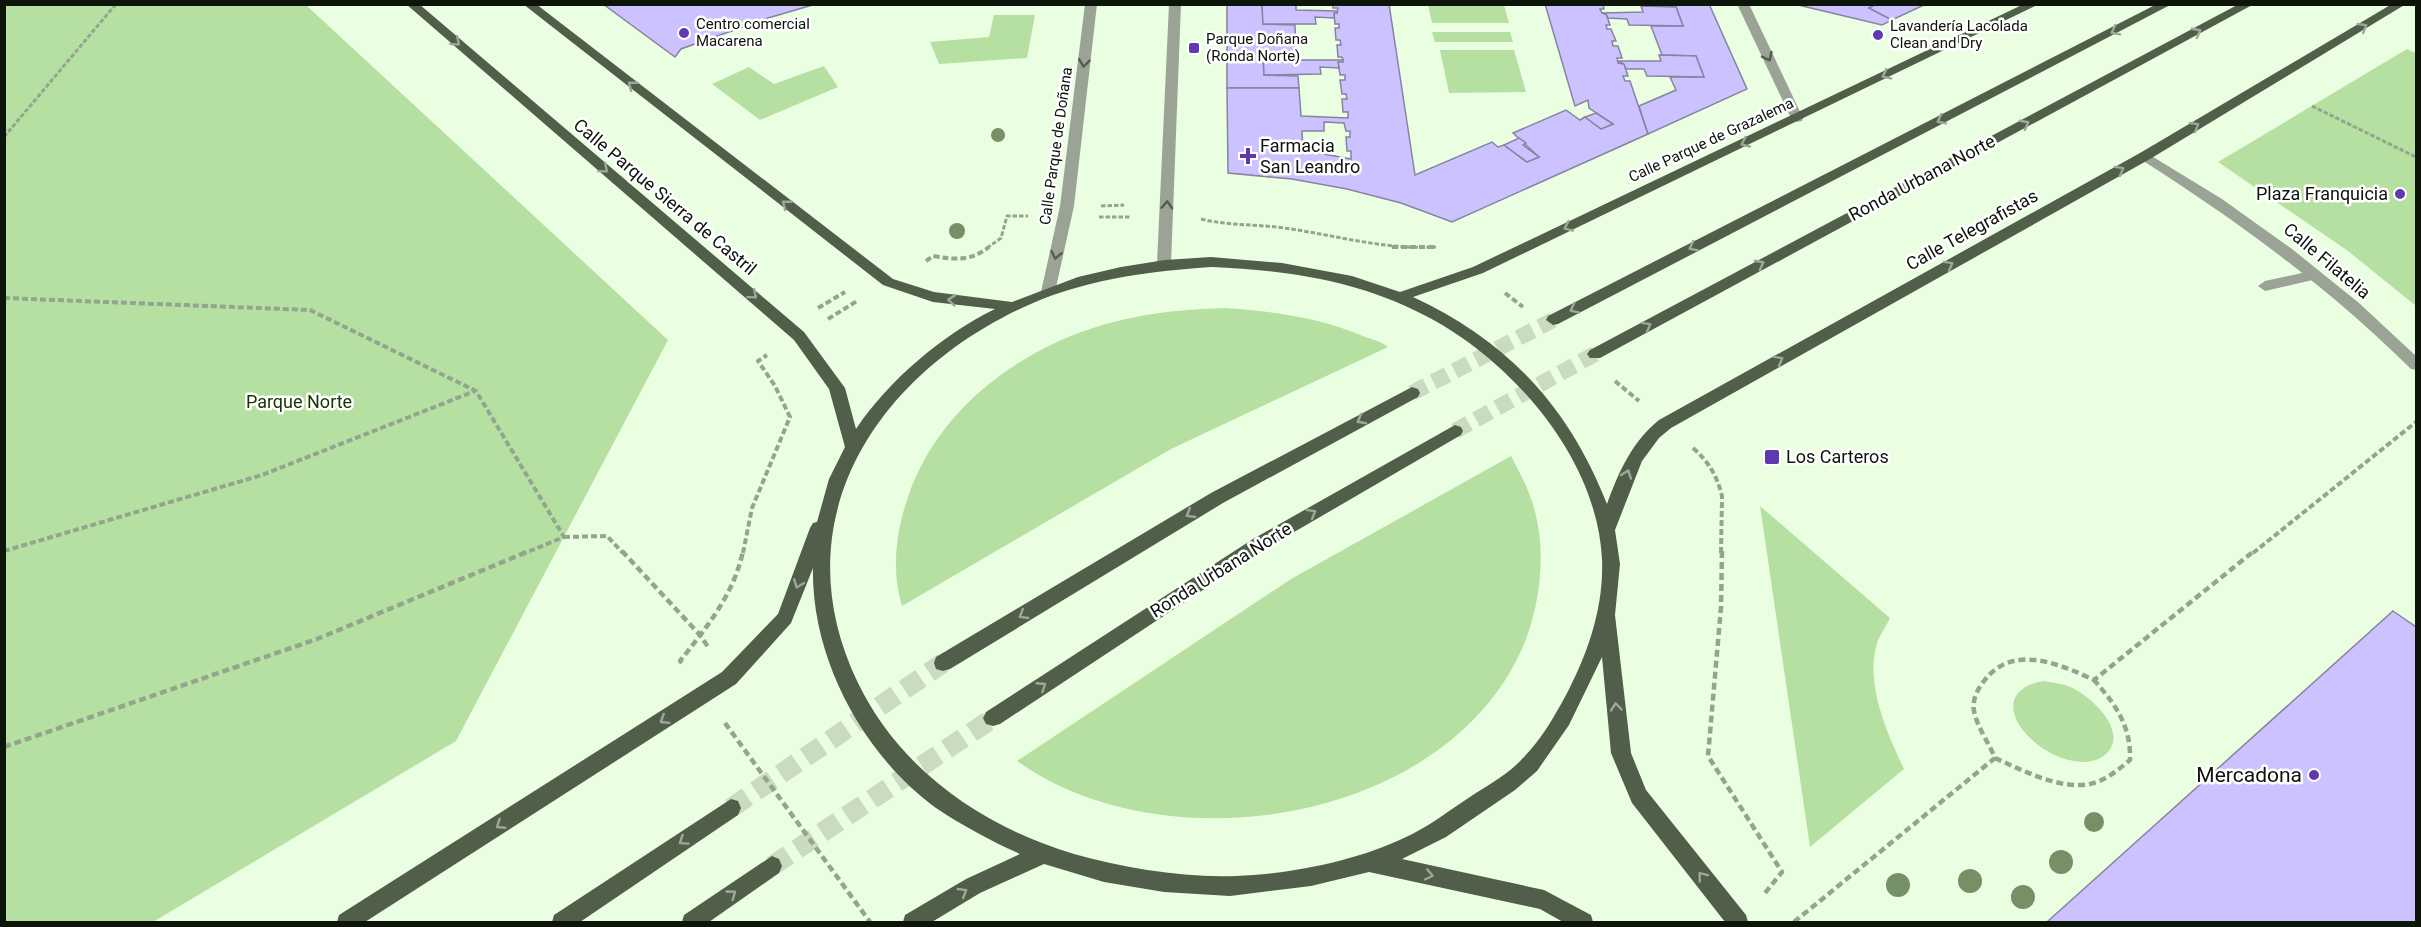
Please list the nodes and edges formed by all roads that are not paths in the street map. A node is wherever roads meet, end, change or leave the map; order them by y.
1 (411, 4) edge
2 (528, 4) edge
3 (1090, 4) edge
4 (1175, 4) edge
5 (1743, 4) edge
6 (2034, 4) edge
7 (2167, 4) edge
8 (2249, 4) edge
9 (2401, 4) edge
10 (1797, 118) junction
11 (2145, 156) junction
12 (1164, 264) junction
13 (2316, 275) junction
14 (2265, 286) dead end
15 (1048, 292) junction
16 (1400, 297) junction
17 (1010, 306) junction
18 (1553, 320) tunnel mouth
19 (1596, 354) tunnel mouth
20 (2416, 365) edge
21 (1412, 393) tunnel mouth
22 (1455, 431) tunnel mouth
23 (853, 447) junction
24 (833, 490) junction
25 (1607, 529) junction
26 (1607, 612) junction
27 (943, 663) tunnel mouth
28 (993, 718) tunnel mouth
29 (731, 808) tunnel mouth
30 (1041, 855) junction
31 (1372, 863) junction
32 (772, 866) tunnel mouth
33 (346, 922) edge
34 (562, 922) edge
35 (692, 922) edge
36 (913, 922) edge
37 (1583, 922) edge
38 (1738, 922) edge

1 -> 23 main road, Calle Parque Sierra de Castril
17 -> 2 main road
3 -> 15 street, Calle Parque de Doñana
12 -> 4 street
5 -> 10 street
6 -> 10 main road, Calle Parque de Grazalema
7 -> 18 main road
19 -> 8 main road, Ronda Urbana Norte
11 -> 9 main road, Calle Telegrafistas
10 -> 16 main road, Calle Parque de Grazalema
11 - 13 street, Calle Filatelia
25 -> 11 main road, Calle Telegrafistas
12 - 15 main road
12 - 16 main road
13 - 14 street
13 - 20 street, Calle Filatelia
15 - 17 main road
16 - 25 main road
17 - 23 main road
21 -> 27 main road
28 -> 22 main road, Ronda Urbana Norte
23 - 24 main road
24 - 30 main road
24 -> 33 main road
25 - 26 main road
26 - 31 main road
38 -> 26 main road
29 -> 34 main road
30 - 31 main road
36 -> 30 main road
31 -> 37 main road
35 -> 32 main road

